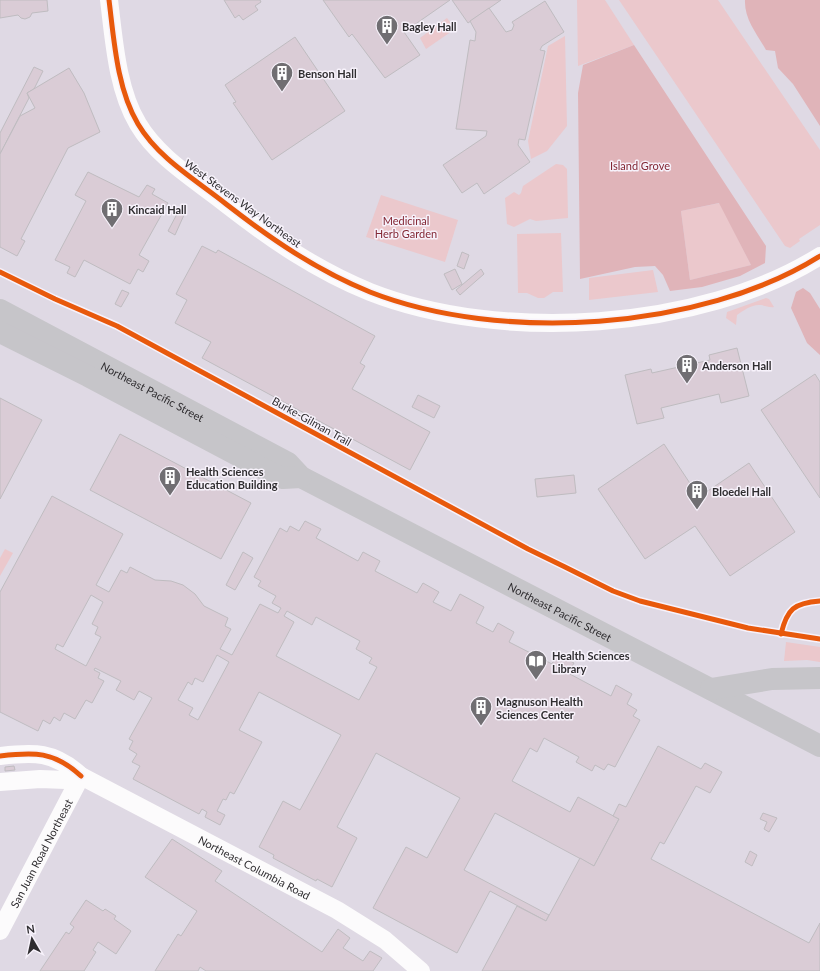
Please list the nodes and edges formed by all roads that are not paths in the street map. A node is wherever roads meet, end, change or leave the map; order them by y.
1 (109, 0) edge
2 (820, 256) edge
3 (0, 310) edge
4 (0, 332) edge
5 (301, 477) junction
6 (820, 678) edge
7 (711, 689) junction
8 (820, 746) edge
9 (0, 756) edge
10 (81, 776) junction
11 (0, 782) edge
12 (0, 931) edge
13 (421, 971) edge

1 - 2 street, West Stevens Way Northeast
3 - 5 main road, Northeast Pacific Street
4 - 5 main road, Northeast Pacific Street
5 - 7 main road, Northeast Pacific Street
6 - 7 main road
7 - 8 main road, Northeast Pacific Street
9 - 10 street, Northeast Columbia Road
10 - 11 street
10 - 12 street, San Juan Road Northeast
10 - 13 street, Northeast Columbia Road

